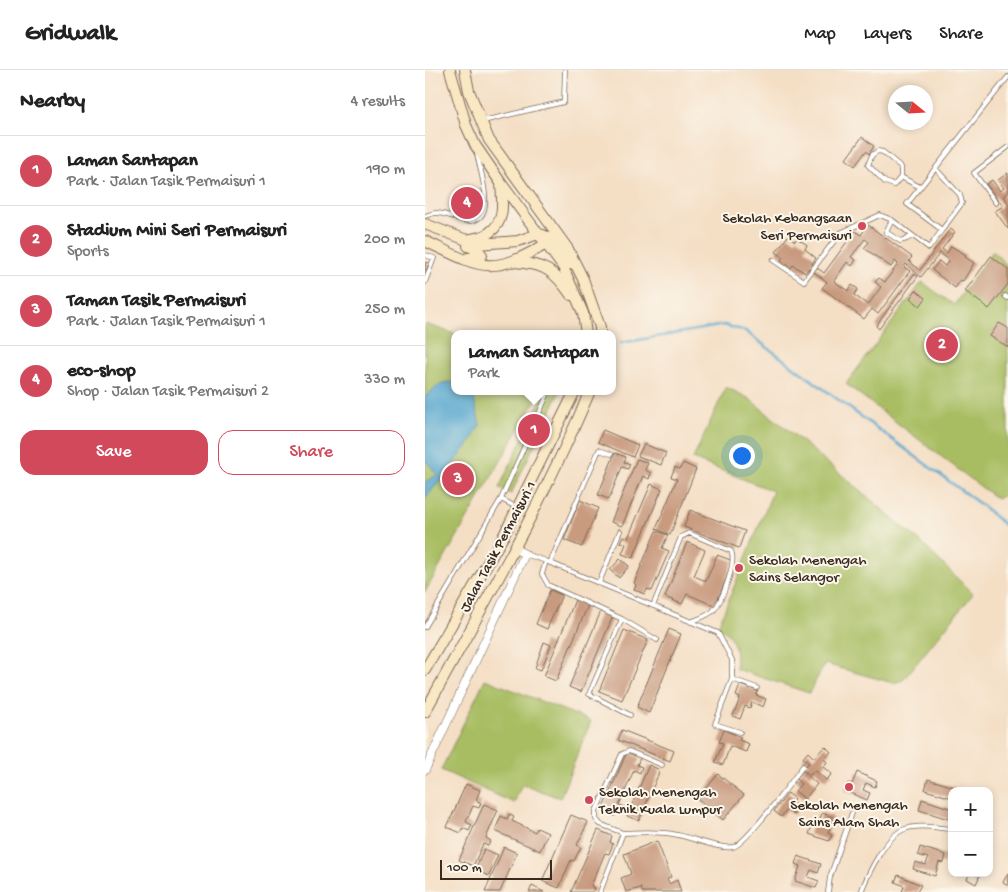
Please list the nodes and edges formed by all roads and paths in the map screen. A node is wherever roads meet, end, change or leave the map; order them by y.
1 (450, 70) edge
2 (465, 70) edge
3 (565, 70) edge
4 (1008, 77) edge
5 (481, 122) junction
6 (475, 145) junction
7 (1008, 147) edge
8 (936, 169) junction
9 (901, 177) junction
10 (517, 179) junction
11 (501, 183) junction
12 (920, 187) junction
13 (996, 203) dead end
14 (425, 216) edge
15 (892, 220) junction
16 (425, 225) edge
17 (942, 230) junction
18 (912, 236) junction
19 (543, 238) junction
20 (467, 241) junction
21 (426, 244) edge
22 (425, 255) edge
23 (460, 257) junction
24 (773, 260) dead end
25 (509, 262) junction
26 (583, 279) junction
27 (425, 282) edge
28 (583, 312) junction
29 (585, 330) edge
30 (600, 330) edge
31 (547, 395) edge
32 (573, 395) edge
33 (588, 395) edge
34 (551, 441) junction
35 (565, 448) junction
36 (611, 454) dead end
37 (501, 499) junction
38 (518, 508) junction
39 (620, 531) dead end
40 (515, 549) junction
41 (525, 554) junction
42 (548, 562) junction
43 (599, 583) junction
44 (653, 606) junction
45 (622, 618) junction
46 (691, 622) junction
47 (425, 627) edge
48 (657, 640) dead end
49 (425, 670) edge
50 (732, 679) junction
51 (757, 688) dead end
52 (425, 712) edge
53 (630, 715) dead end
54 (740, 732) dead end
55 (662, 765) dead end
56 (803, 766) dead end
57 (425, 770) edge
58 (852, 813) dead end
59 (948, 829) edge
60 (623, 833) junction
61 (600, 892) edge
62 (828, 892) edge
63 (861, 892) edge

1 - 6 main road
2 - 5 main road
3 - 5 lane
4 - 8 lane
5 - 10 main road
6 - 11 main road
6 - 14 lane
7 - 13 lane
8 - 12 lane
8 - 17 lane
9 - 9 lane
9 - 12 lane
10 - 19 main road
10 - 26 main road
11 - 19 main road
11 - 20 main road
12 - 17 lane
15 - 18 lane
15 - 18 lane
15 - 24 lane
16 - 20 main road
16 - 23 main road
17 - 18 lane
19 - 20 main road
19 - 25 main road
19 - 26 main road
19 - 28 main road
21 - 23 main road
22 - 27 lane
23 - 25 main road
25 - 28 main road
26 - 30 main road
28 - 29 main road
31 - 37 lane
32 - 34 main road, Jalan Tasik Permaisuri 1
33 - 35 main road, Jalan Tasik Permaisuri 1
34 - 35 main road
34 - 38 main road, Jalan Tasik Permaisuri 1
35 - 40 main road, Jalan Tasik Permaisuri 1
36 - 42 lane
37 - 38 lane
37 - 47 lane
38 - 49 main road, Jalan Tasik Permaisuri 1
39 - 43 lane
40 - 41 street
40 - 52 main road, Jalan Tasik Permaisuri 1
41 - 42 lane
41 - 57 street
42 - 43 lane
42 - 45 lane
43 - 44 lane
44 - 46 lane
44 - 46 lane
45 - 48 lane
45 - 53 lane
46 - 50 lane
50 - 51 lane
50 - 54 lane
55 - 60 lane
56 - 60 lane
58 - 62 lane
59 - 63 lane
60 - 61 lane

